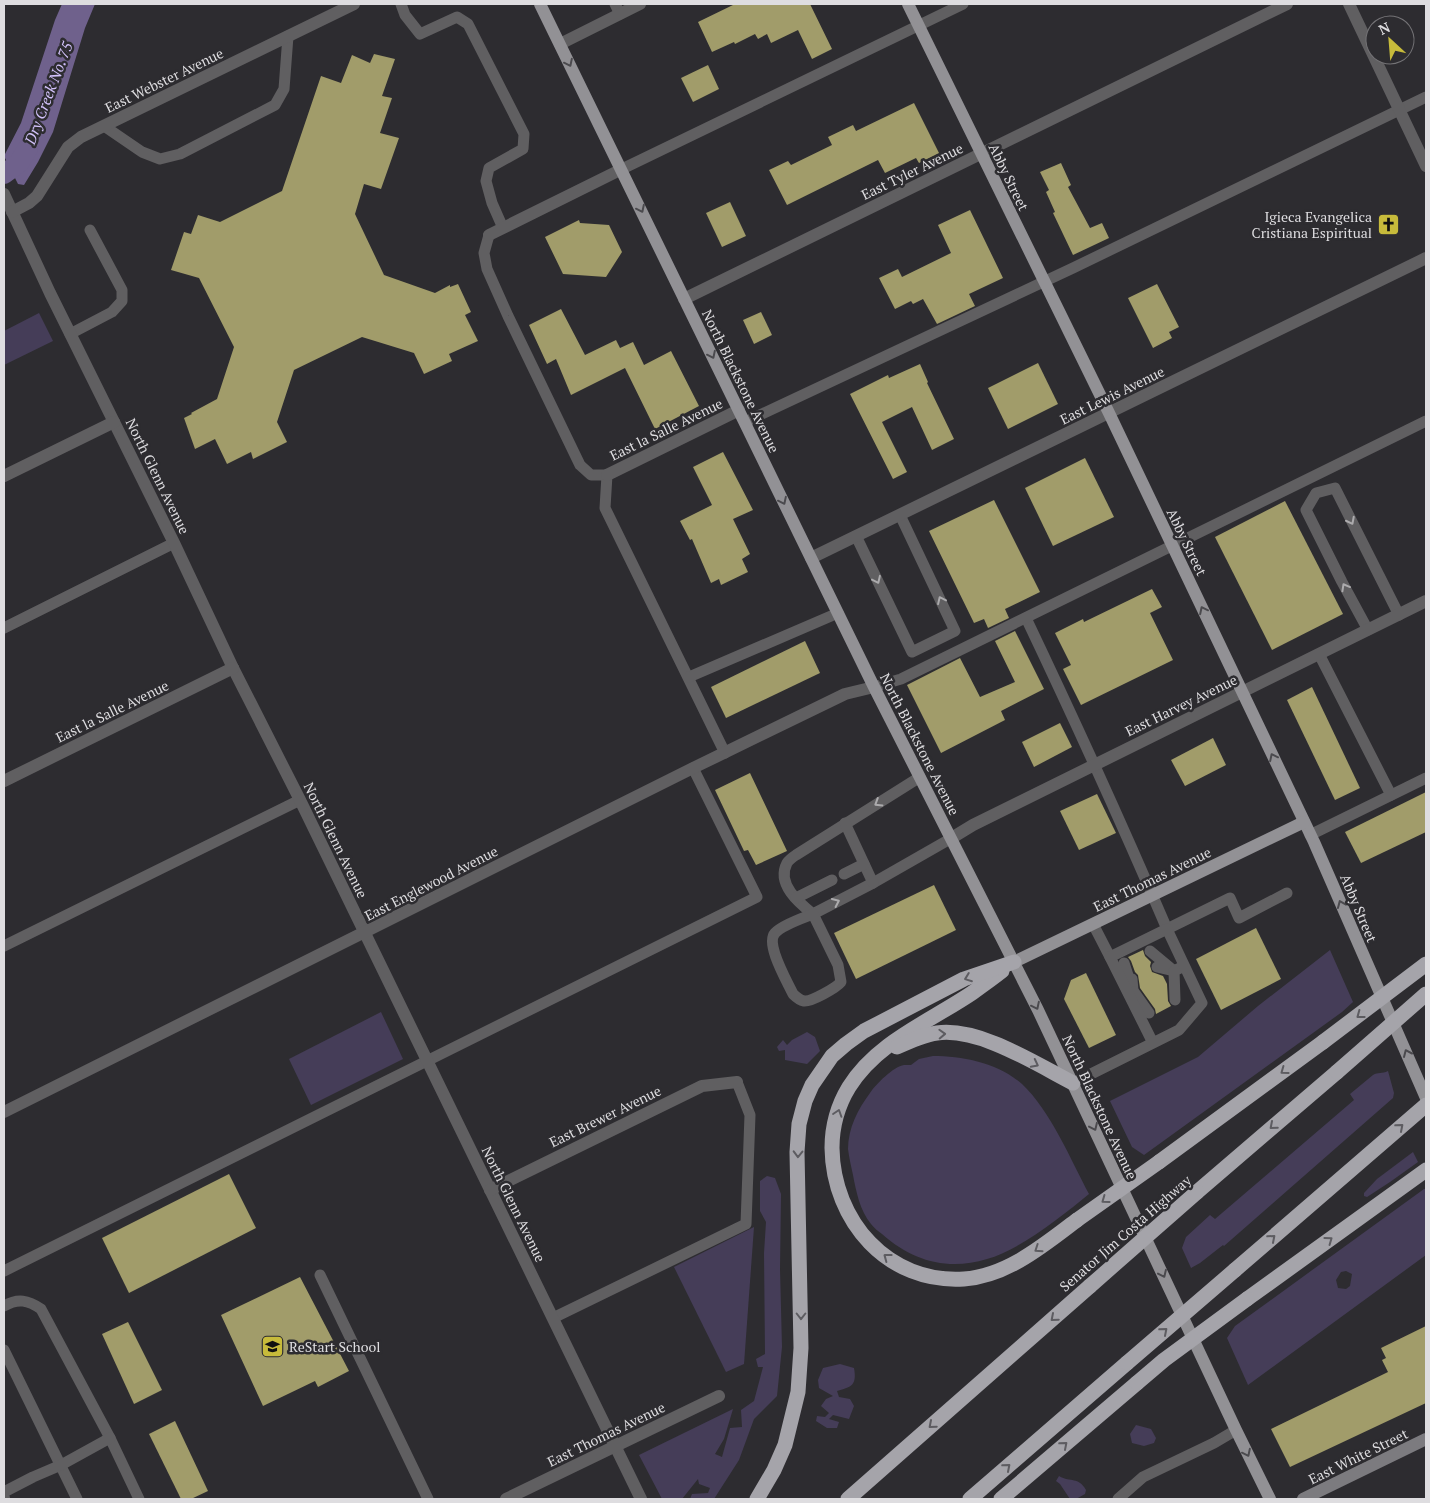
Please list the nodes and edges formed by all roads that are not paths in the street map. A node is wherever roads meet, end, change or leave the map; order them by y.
1 (354, 4) edge
2 (401, 4) edge
3 (540, 4) edge
4 (640, 4) edge
5 (908, 4) edge
6 (963, 4) edge
7 (1287, 4) edge
8 (1349, 4) edge
9 (618, 9) edge
10 (918, 25) junction
11 (288, 36) junction
12 (560, 44) junction
13 (1426, 97) edge
14 (1400, 110) junction
15 (104, 126) junction
16 (981, 154) junction
17 (1426, 166) edge
18 (622, 169) junction
19 (4, 194) edge
20 (12, 212) junction
21 (503, 228) junction
22 (90, 230) dead end
23 (489, 235) joint
24 (1426, 258) edge
25 (1044, 281) junction
26 (684, 299) junction
27 (70, 334) junction
28 (739, 410) junction
29 (1109, 413) junction
30 (1426, 421) edge
31 (114, 422) junction
32 (745, 422) junction
33 (607, 475) junction
34 (4, 476) edge
35 (900, 515) junction
36 (856, 536) junction
37 (174, 543) junction
38 (1172, 546) junction
39 (811, 558) junction
40 (1426, 601) edge
41 (838, 613) junction
42 (1399, 615) junction
43 (1026, 618) junction
44 (4, 628) edge
45 (1368, 630) junction
46 (955, 631) junction
47 (964, 648) junction
48 (1319, 654) junction
49 (233, 668) junction
50 (688, 677) junction
51 (874, 687) junction
52 (1242, 692) junction
53 (725, 752) junction
54 (1095, 764) junction
55 (693, 768) junction
56 (920, 777) junction
57 (1426, 778) edge
58 (4, 780) edge
59 (1391, 795) junction
60 (300, 800) junction
61 (1304, 822) junction
62 (846, 824) junction
63 (1310, 834) junction
64 (950, 839) junction
65 (864, 864) junction
66 (844, 874) dead end
67 (832, 880) dead end
68 (873, 883) junction
69 (1287, 893) dead end
70 (1152, 895) junction
71 (796, 898) junction
72 (813, 914) junction
73 (1093, 924) junction
74 (1167, 929) junction
75 (364, 933) junction
76 (4, 946) edge
77 (1150, 951) dead end
78 (1110, 958) junction
79 (1014, 962) junction
80 (1124, 963) dead end
81 (1426, 964) edge
82 (1184, 966) junction
83 (1157, 967) dead end
84 (1174, 972) junction
85 (1132, 979) dead end
86 (1169, 987) dead end
87 (1131, 993) junction
88 (1426, 994) edge
89 (1142, 1000) dead end
90 (1175, 1000) dead end
91 (1148, 1013) dead end
92 (1153, 1044) junction
93 (427, 1061) junction
94 (866, 1066) junction
95 (737, 1082) joint
96 (1073, 1083) junction
97 (1426, 1098) edge
98 (1426, 1105) edge
99 (4, 1112) edge
100 (1426, 1170) edge
101 (490, 1190) junction
102 (4, 1271) edge
103 (320, 1275) dead end
104 (4, 1306) edge
105 (553, 1318) junction
106 (4, 1350) edge
107 (719, 1396) dead end
108 (1236, 1430) junction
109 (110, 1438) junction
110 (1425, 1443) edge
111 (616, 1446) junction
112 (61, 1465) junction
113 (4, 1492) edge
114 (77, 1499) edge
115 (139, 1499) edge
116 (428, 1499) edge
117 (506, 1499) edge
118 (641, 1499) edge
119 (757, 1499) edge
120 (848, 1499) edge
121 (970, 1499) edge
122 (1001, 1499) edge
123 (1118, 1499) edge
124 (1270, 1499) edge
125 (1303, 1499) edge

1 - 11 street, East Webster Avenue
2 - 21 lane
3 - 12 main road, North Blackstone Avenue
4 - 9 street
5 - 10 main road, Abby Street
6 - 10 lane
7 - 16 street, East Tyler Avenue
8 - 14 street
9 - 12 street
10 - 16 main road, Abby Street
10 - 18 lane
11 - 15 street, East Webster Avenue
11 - 15 lane
12 -> 18 main road, North Blackstone Avenue
13 - 14 lane
14 - 17 street
14 - 25 lane
15 - 20 street, East Webster Avenue
16 - 25 main road, Abby Street
16 - 26 street, East Tyler Avenue
18 - 21 street
18 -> 26 main road, North Blackstone Avenue
19 - 20 street, North Glenn Avenue
20 - 27 street, North Glenn Avenue
21 - 23 street
22 - 27 lane
23 - 33 lane
24 - 29 street, East Lewis Avenue
25 - 29 main road, Abby Street
25 - 32 lane
26 -> 28 main road, North Blackstone Avenue
27 - 31 street, North Glenn Avenue
28 - 32 main road, North Blackstone Avenue
28 - 33 street, East la Salle Avenue
29 - 35 street, East Lewis Avenue
29 - 38 main road, Abby Street
30 - 38 lane
31 - 34 street
31 - 37 street, North Glenn Avenue
32 -> 39 main road, North Blackstone Avenue
33 - 50 lane
35 - 36 street, East Lewis Avenue
46 -> 35 lane
36 - 39 street, East Lewis Avenue
36 -> 46 lane
37 - 44 lane
37 - 49 street, North Glenn Avenue
38 - 43 lane
52 -> 38 main road, Abby Street
39 - 41 main road, North Blackstone Avenue
40 - 42 street, East Harvey Avenue
41 - 50 lane
41 - 51 main road, North Blackstone Avenue
42 - 45 street, East Harvey Avenue
45 -> 42 lane
43 - 47 lane
43 - 54 lane
45 - 48 street, East Harvey Avenue
46 - 47 lane
47 - 51 lane
48 - 52 street, East Harvey Avenue
48 - 59 lane
49 - 58 street, East la Salle Avenue
49 - 60 street, North Glenn Avenue
50 - 53 lane
51 - 53 street, East Englewood Avenue
51 - 56 main road, North Blackstone Avenue
52 - 54 street, East Harvey Avenue
61 -> 52 main road, Abby Street
53 - 55 street, East Englewood Avenue
54 - 64 street, East Harvey Avenue
54 - 70 lane
55 - 75 street, East Englewood Avenue
55 - 93 lane
56 -> 62 lane
56 - 64 main road, North Blackstone Avenue
57 - 59 lane
59 - 63 lane
60 - 75 street, North Glenn Avenue
60 - 76 lane
61 - 63 main road, Abby Street
61 - 70 main road, East Thomas Avenue
62 - 65 lane
62 - 71 lane
97 -> 63 main road, Abby Street
64 - 68 lane
64 - 79 main road, North Blackstone Avenue
65 - 66 lane
65 - 68 lane
67 - 71 lane
72 -> 68 lane
69 - 74 lane
70 - 73 main road, East Thomas Avenue
70 - 74 lane
71 - 72 lane
72 - 72 lane
73 - 78 lane
73 - 79 main road, East Thomas Avenue
74 - 78 lane
74 - 82 lane
75 - 93 street, North Glenn Avenue
75 - 99 street, East Englewood Avenue
77 - 84 lane
78 - 87 lane
79 - 94 highway
79 -> 96 main road, North Blackstone Avenue
79 -> 119 highway
80 - 87 lane
81 -> 94 highway, bridge
82 - 84 lane
82 - 92 lane
83 - 84 lane
84 - 86 lane
84 - 90 lane
85 - 87 lane
87 - 89 lane
87 - 91 lane
87 - 92 lane
88 -> 120 highway, Senator Jim Costa Highway, bridge
92 - 96 lane
93 - 101 street, North Glenn Avenue
93 - 102 lane
94 -> 96 highway
95 - 101 street, East Brewer Avenue
95 - 105 lane
96 -> 108 main road, North Blackstone Avenue
121 -> 98 highway, bridge
122 -> 100 highway, bridge
101 - 105 street, North Glenn Avenue
103 - 116 lane
104 - 109 lane
105 - 111 street, North Glenn Avenue
106 - 112 lane
107 - 111 street, East Thomas Avenue
108 - 123 lane
108 -> 124 main road, North Blackstone Avenue
109 - 112 lane
109 - 115 lane
110 - 125 main road, East White Street
111 - 117 street, East Thomas Avenue
111 - 118 street, North Glenn Avenue
112 - 113 lane
112 - 114 lane

